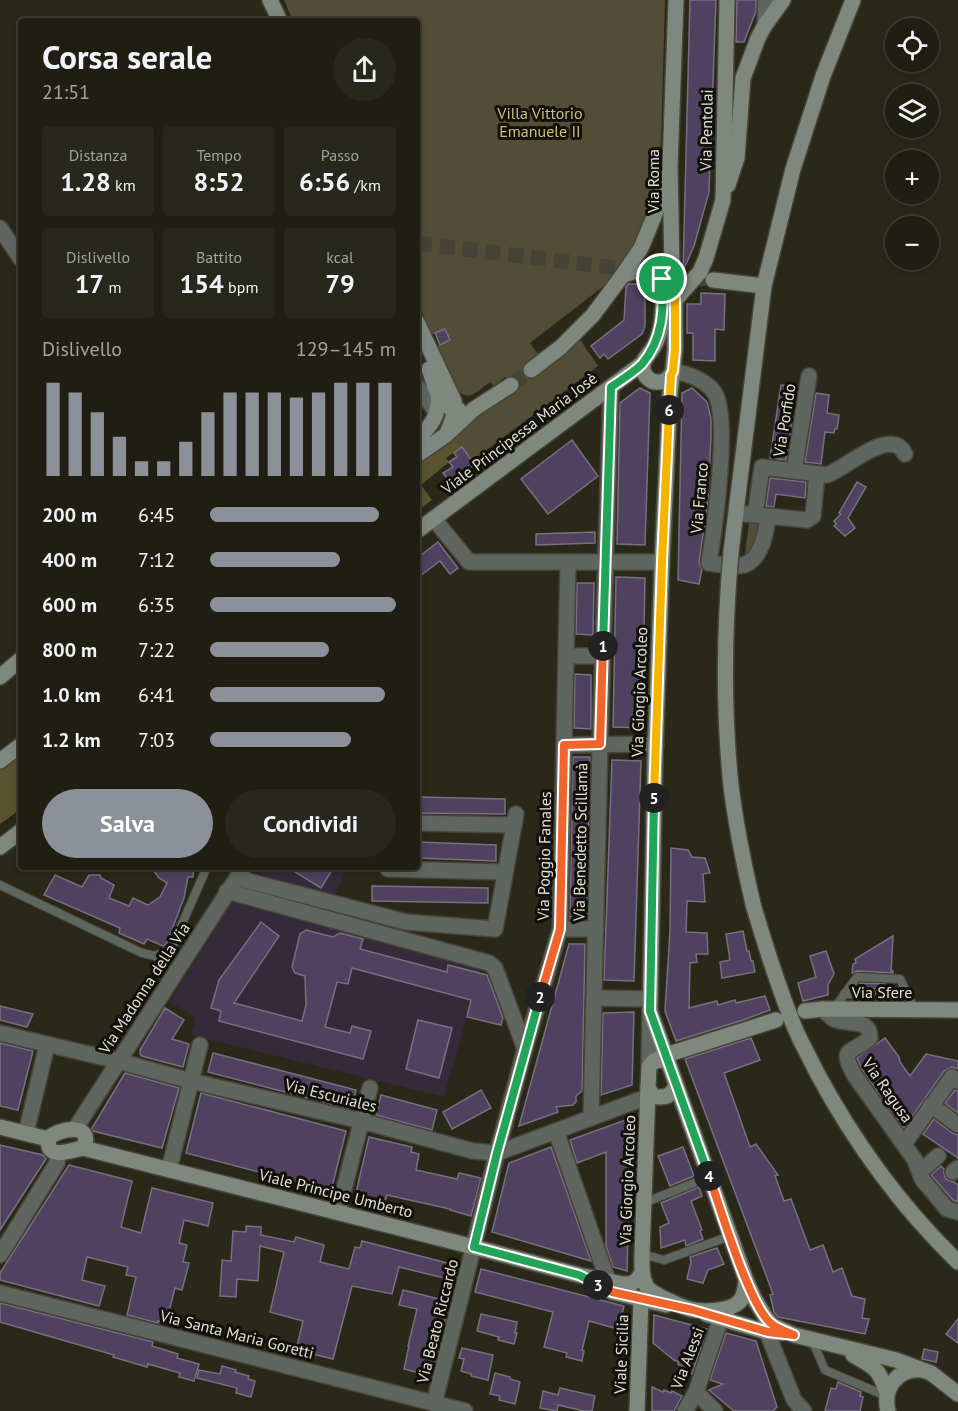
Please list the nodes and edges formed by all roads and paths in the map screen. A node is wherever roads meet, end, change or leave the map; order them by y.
1 (270, 0) edge
2 (676, 0) edge
3 (727, 0) edge
4 (766, 0) edge
5 (783, 0) edge
6 (853, 0) edge
7 (279, 18) edge
8 (765, 25) junction
9 (670, 166) junction
10 (723, 200) junction
11 (0, 228) edge
12 (18, 255) edge
13 (706, 258) junction
14 (667, 273) junction
15 (622, 276) junction
16 (713, 280) tunnel mouth
17 (764, 286) junction
18 (675, 300) junction
19 (420, 328) edge
20 (420, 345) edge
21 (646, 358) junction
22 (531, 370) tunnel mouth
23 (673, 370) junction
24 (809, 376) dead end
25 (511, 385) tunnel mouth
26 (611, 387) junction
27 (420, 389) edge
28 (438, 405) junction
29 (455, 409) junction
30 (474, 409) junction
31 (446, 435) junction
32 (420, 437) edge
33 (420, 453) edge
34 (906, 454) dead end
35 (794, 471) junction
36 (817, 474) junction
37 (736, 513) junction
38 (762, 516) junction
39 (434, 519) junction
40 (420, 529) edge
41 (568, 562) junction
42 (605, 562) junction
43 (662, 562) junction
44 (566, 656) junction
45 (603, 656) junction
46 (18, 662) edge
47 (0, 677) edge
48 (600, 744) junction
49 (656, 744) junction
50 (564, 745) junction
51 (18, 747) edge
52 (0, 761) edge
53 (420, 823) edge
54 (18, 833) edge
55 (0, 847) edge
56 (206, 870) edge
57 (420, 870) edge
58 (505, 872) junction
59 (240, 873) edge
60 (0, 885) edge
61 (227, 891) junction
62 (560, 929) junction
63 (596, 929) junction
64 (844, 994) junction
65 (908, 995) junction
66 (594, 998) junction
67 (649, 1005) junction
68 (828, 1010) junction
69 (915, 1010) junction
70 (958, 1010) edge
71 (805, 1011) dead end
72 (776, 1020) dead end
73 (0, 1033) edge
74 (47, 1045) junction
75 (200, 1045) dead end
76 (525, 1049) junction
77 (118, 1061) junction
78 (659, 1061) junction
79 (191, 1081) junction
80 (958, 1081) edge
81 (676, 1085) junction
82 (370, 1088) dead end
83 (650, 1094) junction
84 (931, 1105) junction
85 (591, 1118) junction
86 (361, 1121) junction
87 (958, 1125) edge
88 (0, 1126) edge
89 (75, 1129) junction
90 (556, 1131) junction
91 (26, 1133) junction
92 (48, 1139) junction
93 (904, 1144) junction
94 (83, 1148) junction
95 (58, 1153) junction
96 (497, 1153) junction
97 (938, 1156) dead end
98 (169, 1170) junction
99 (920, 1172) junction
100 (709, 1177) junction
101 (644, 1203) junction
102 (338, 1212) junction
103 (958, 1212) edge
104 (730, 1236) junction
105 (474, 1247) junction
106 (642, 1254) junction
107 (0, 1255) edge
108 (958, 1262) edge
109 (642, 1272) junction
110 (579, 1275) junction
111 (746, 1280) junction
112 (608, 1281) junction
113 (0, 1293) edge
114 (641, 1299) junction
115 (693, 1310) junction
116 (721, 1318) junction
117 (768, 1332) junction
118 (794, 1335) junction
119 (812, 1340) junction
120 (840, 1347) junction
121 (924, 1371) junction
122 (696, 1392) junction
123 (958, 1394) edge
124 (887, 1400) edge
125 (434, 1404) junction
126 (800, 1410) edge
127 (465, 1411) edge
128 (637, 1411) edge
129 (685, 1411) edge
130 (715, 1411) edge

1 - 7 main road
2 - 9 main road, Via Roma
3 - 10 main road, Via Pentolai
4 - 8 street
5 - 8 main road
6 - 17 main road
8 - 10 main road
9 - 14 main road, Via Roma
9 - 15 main road
10 - 13 main road, Via Pentolai
11 - 12 street
13 - 14 main road
13 - 18 main road, Via Pentolai
14 - 15 main road
14 - 18 main road, Via Roma
14 - 21 main road
15 - 22 main road
16 - 17 main road
17 - 37 main road
18 - 23 main road, Via Roma
19 - 29 main road
20 - 28 main road
21 - 23 main road
21 - 23 main road
21 - 26 main road, Viale Principessa Maria Josè
23 - 38 street, Via Franco
23 - 43 main road, Via Giorgio Arcoleo
24 - 35 street, Via Porfido
25 - 30 main road
26 - 39 main road, Viale Principessa Maria Josè
26 - 42 street, Via Benedetto Scillamà
27 - 28 street
28 - 29 main road
28 - 32 main road
29 - 30 main road
29 - 31 main road
30 - 31 main road
31 - 33 main road
34 - 36 street
35 - 36 street
35 - 38 street
36 - 38 street
37 - 38 street
37 - 108 main road, bridge
39 - 40 main road, Viale Principessa Maria Josè
39 - 41 street
41 - 42 street
41 - 44 street, Via Poggio Fanales
42 - 43 street
42 - 45 street, Via Benedetto Scillamà
43 - 49 main road, Via Giorgio Arcoleo
44 - 45 street
44 - 50 street, Via Poggio Fanales
45 - 48 street, Via Benedetto Scillamà
46 - 47 main road
48 - 49 street
48 - 50 street
48 - 63 street, Via Benedetto Scillamà
49 - 67 main road, Via Giorgio Arcoleo
50 - 62 street, Via Poggio Fanales
51 - 52 main road
53 - 58 street
54 - 55 main road
56 - 60 lane
57 - 58 street
58 - 59 street
59 - 61 street, Via Madonna della Via
61 - 76 street
61 - 77 street, Via Madonna della Via
62 - 63 street
62 - 76 street, Via Poggio Fanales
63 - 66 street, Via Benedetto Scillamà
64 - 65 lane
64 - 65 lane
64 - 68 lane
65 - 69 lane
66 - 67 street
66 - 85 street, Via Benedetto Scillamà
67 - 78 main road, Via Giorgio Arcoleo
68 - 69 main road, Via Sfere
68 - 71 main road, Via Sfere
68 - 93 street, Via Ragusa
69 - 70 main road, Via Sfere
72 - 78 main road
73 - 74 street, Via Escuriales
74 - 77 street, Via Escuriales
74 - 91 street
75 - 79 street
76 - 96 street, Via Poggio Fanales
77 - 79 street, Via Escuriales
77 - 89 street, Via Madonna della Via
78 - 81 main road, Via Giorgio Arcoleo
78 - 83 main road, Via Giorgio Arcoleo
79 - 86 street, Via Escuriales
79 - 98 street
80 - 84 street
81 - 83 main road
81 - 100 main road, Via Giorgio Arcoleo
82 - 86 street
83 - 85 street, Via Escuriales
83 - 101 main road, Via Giorgio Arcoleo
84 - 87 street
84 - 93 street
85 - 90 street, Via Escuriales
86 - 96 street, Via Escuriales
86 - 102 street
88 - 91 main road
89 - 92 main road
89 - 94 main road
90 - 96 street, Via Escuriales
90 - 112 street
91 - 92 main road
92 - 95 main road
93 - 99 street, Via Ragusa
94 - 95 main road
94 - 98 main road, Viale Principe Umberto
95 - 107 street
96 - 105 street, Via Poggio Fanales
97 - 99 street
98 - 102 main road, Viale Principe Umberto
99 - 103 street, Via Ragusa
100 - 101 lane
100 - 104 main road, Via Giorgio Arcoleo
101 - 106 main road, Via Giorgio Arcoleo
102 - 105 main road, Viale Principe Umberto
104 - 106 lane
104 - 111 main road, Via Giorgio Arcoleo
105 - 110 main road, Viale Principe Umberto
105 - 125 street, Via Beato Riccardo
106 - 109 main road, Via Giorgio Arcoleo
109 - 112 main road
109 - 115 main road
110 - 112 main road
110 - 114 main road
111 - 115 main road
111 - 118 main road, Via Giorgio Arcoleo
113 - 125 street, Via Santa Maria Goretti
114 - 115 main road
114 - 128 main road, Viale Sicilia
115 - 116 main road
116 - 117 main road
116 - 122 street, Via Alessi
117 - 118 main road
117 - 126 street
118 - 119 main road
119 - 120 main road
119 - 124 lane
120 - 121 main road
120 - 124 main road
121 - 123 main road
121 - 124 main road
122 - 129 street, Via Alessi
122 - 130 street
125 - 127 street, Via Santa Maria Goretti

